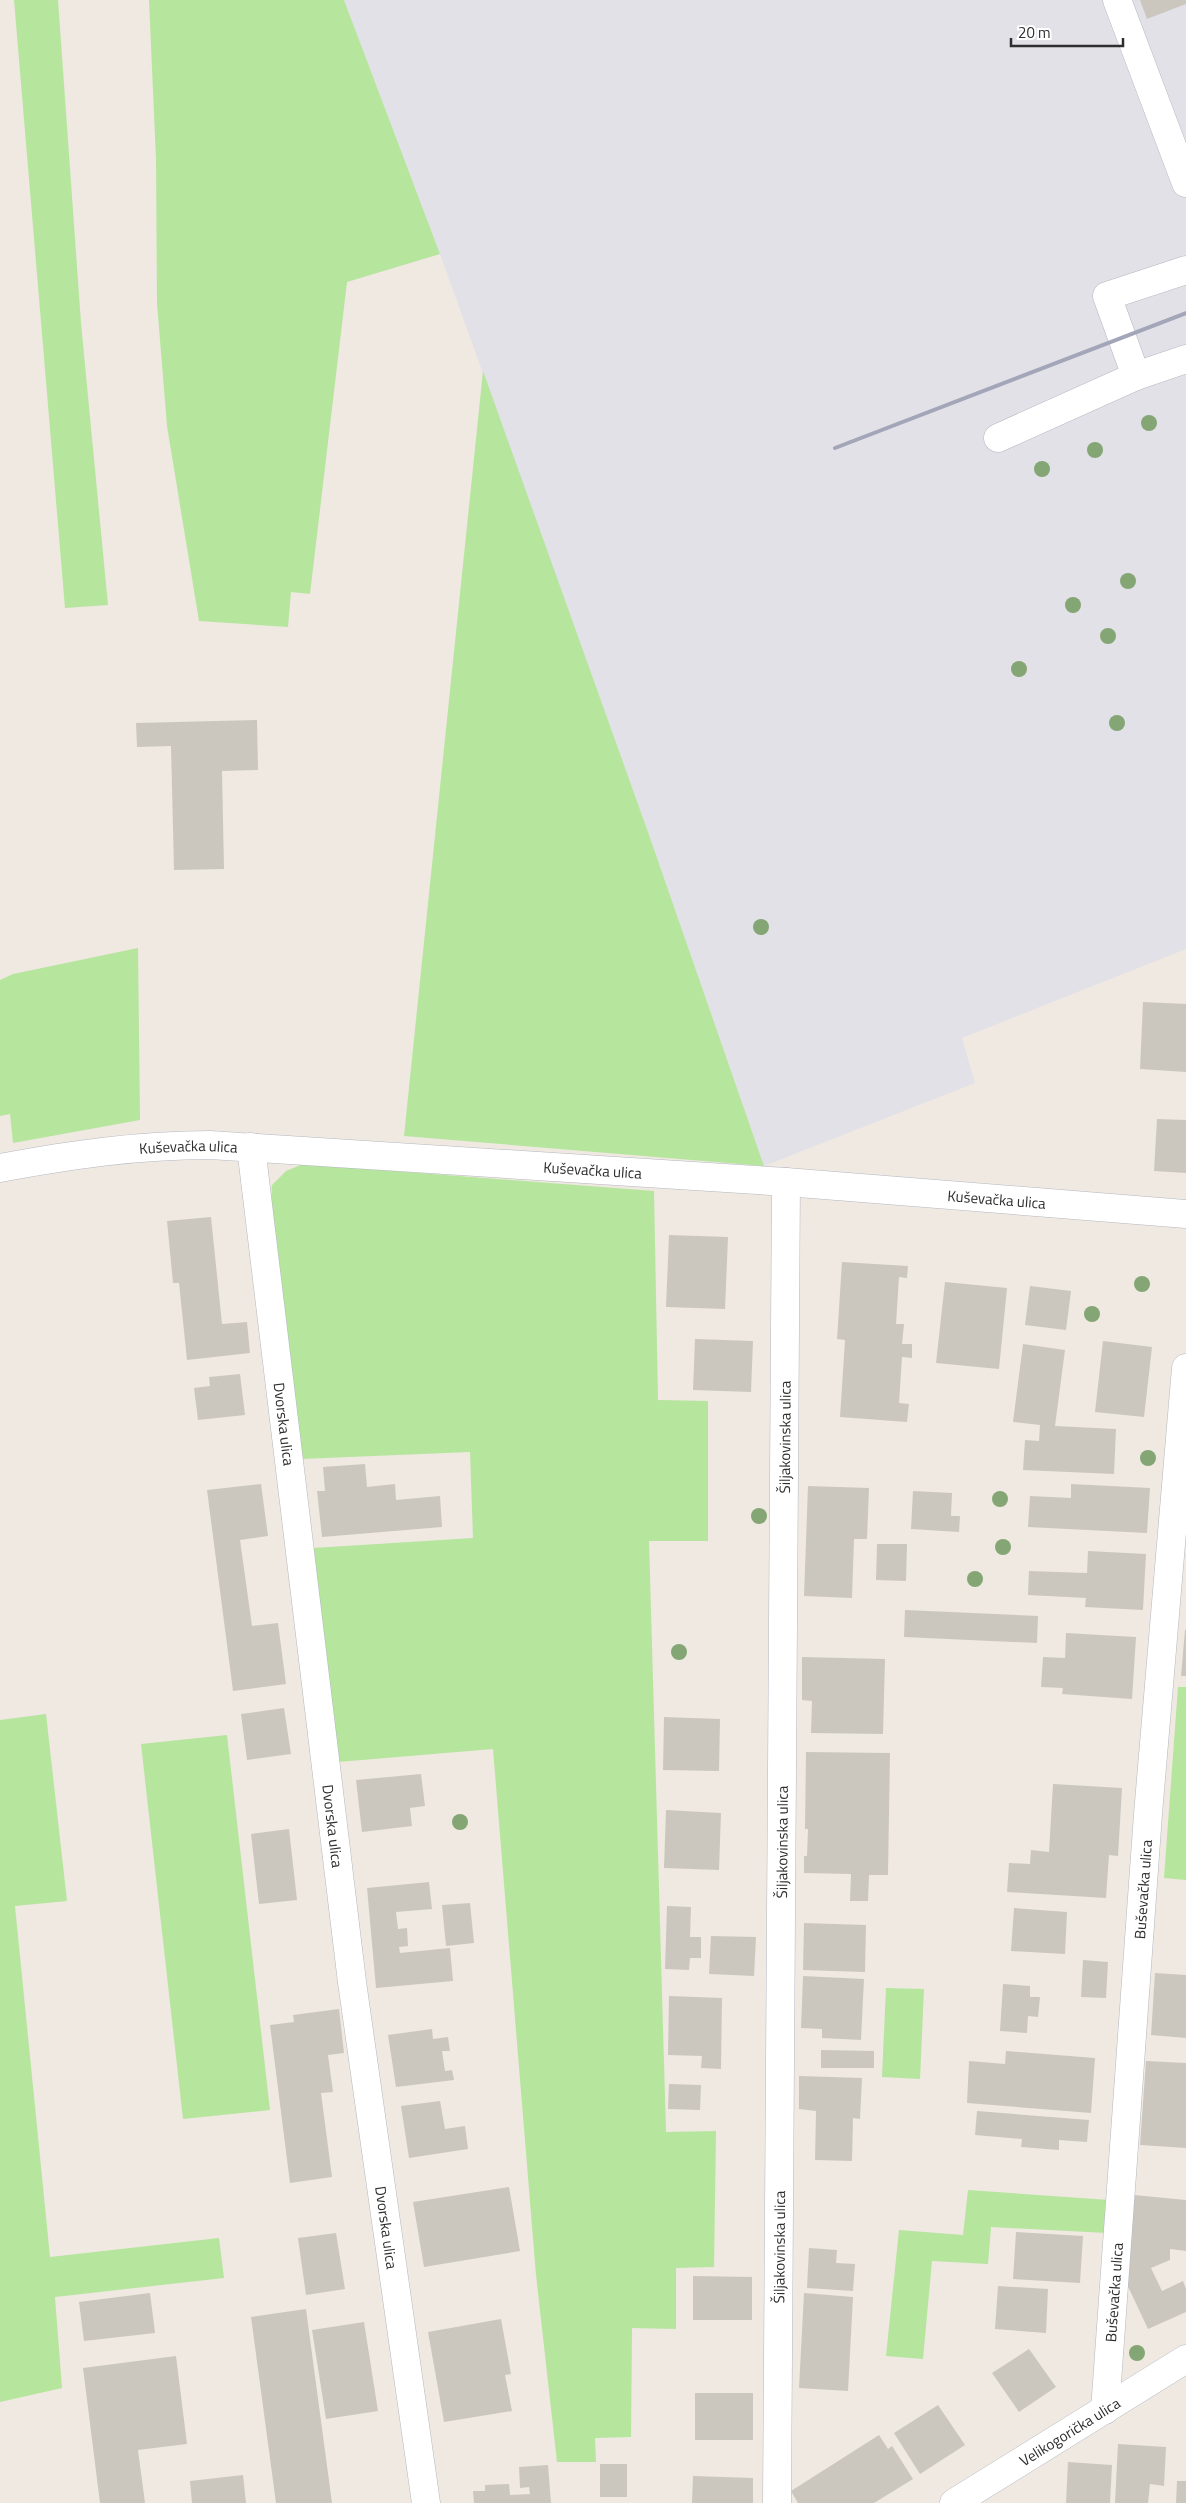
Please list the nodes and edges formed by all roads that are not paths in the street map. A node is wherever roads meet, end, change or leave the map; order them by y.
1 (1117, 0) edge
2 (1186, 183) edge
3 (1186, 270) edge
4 (1186, 358) edge
5 (1136, 376) junction
6 (998, 438) dead end
7 (251, 1147) junction
8 (0, 1168) edge
9 (786, 1182) junction
10 (1186, 1214) edge
11 (1186, 1368) edge
12 (1186, 2359) edge
13 (1105, 2410) junction
14 (426, 2503) edge
15 (777, 2503) edge
16 (954, 2503) edge

1 - 2 street
3 - 5 street
4 - 5 street
5 - 6 street
7 - 8 street, Kuševačka ulica
7 - 9 street, Kuševačka ulica
7 - 14 street, Dvorska ulica
9 - 10 street, Kuševačka ulica
9 - 15 street, Šiljakovinska ulica
11 - 13 street, Buševačka ulica
12 - 13 street, Velikogorička ulica
13 - 16 street, Velikogorička ulica

